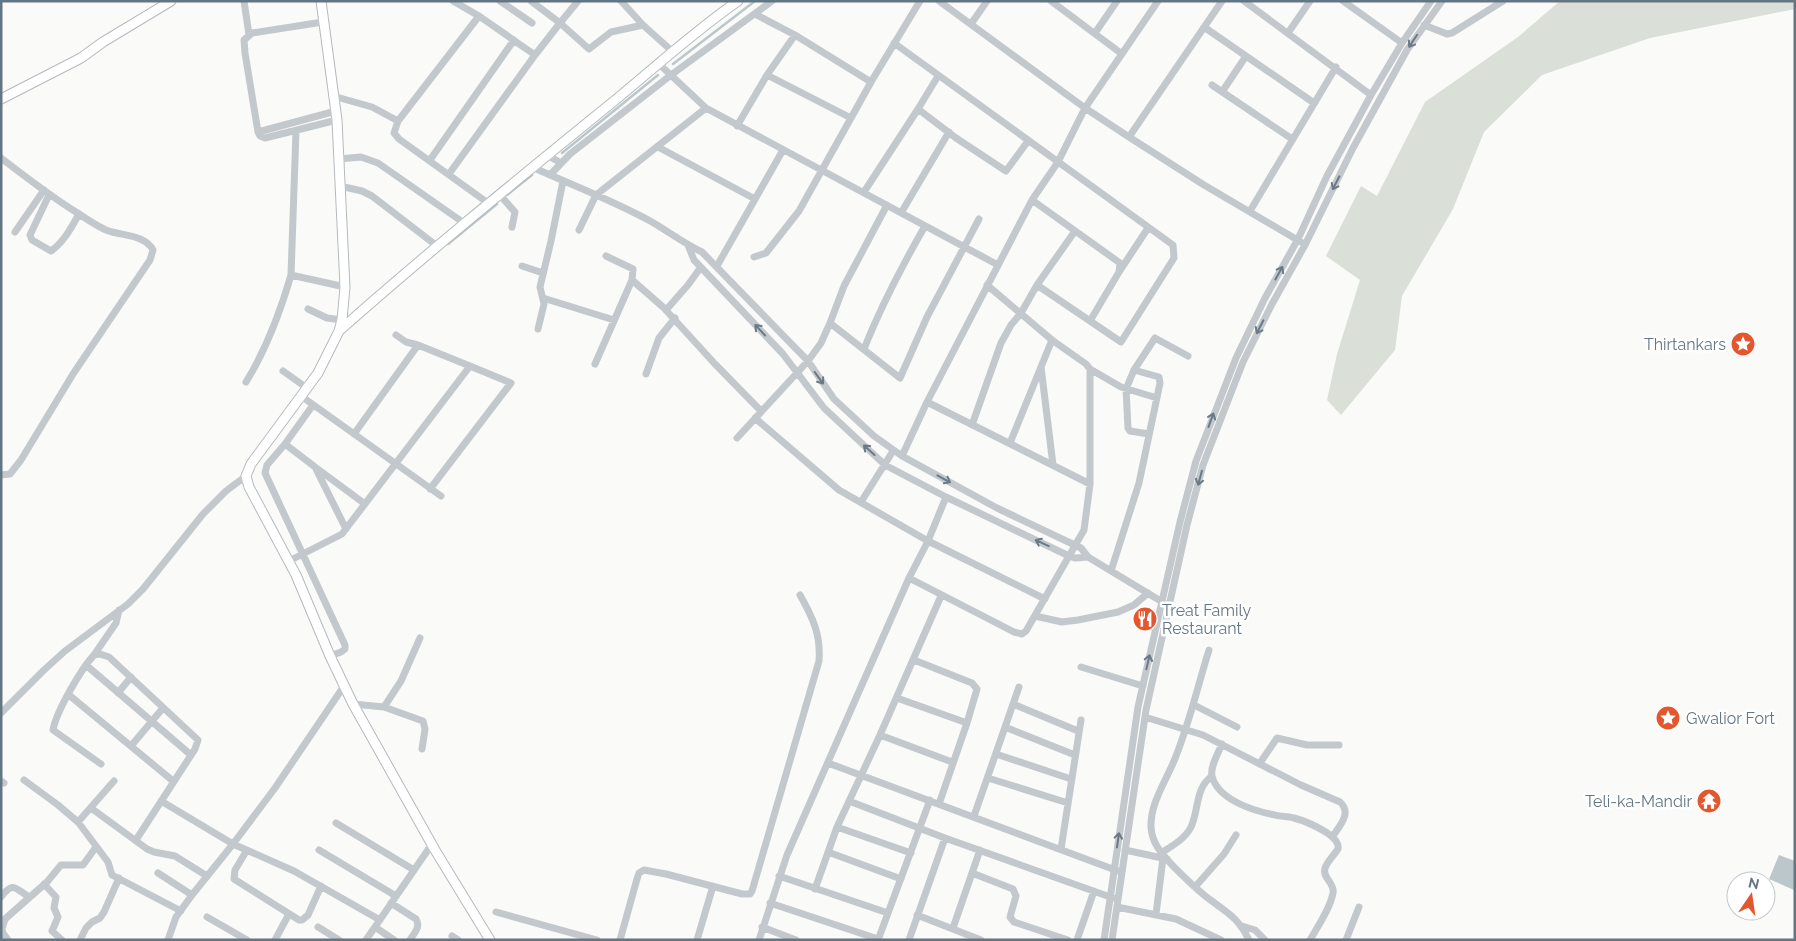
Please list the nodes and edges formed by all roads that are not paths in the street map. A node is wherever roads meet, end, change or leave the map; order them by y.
1 (171, 1) edge
2 (244, 1) edge
3 (321, 1) edge
4 (453, 1) edge
5 (500, 1) edge
6 (578, 1) edge
7 (621, 1) edge
8 (738, 1) edge
9 (772, 1) edge
10 (920, 1) edge
11 (940, 1) edge
12 (987, 1) edge
13 (1051, 1) edge
14 (1117, 1) edge
15 (1158, 1) edge
16 (1222, 1) edge
17 (1244, 1) edge
18 (1310, 1) edge
19 (1343, 1) edge
20 (1431, 1) edge
21 (1442, 1) edge
22 (1503, 1) edge
23 (533, 2) edge
24 (754, 14) junction
25 (479, 16) junction
26 (323, 22) junction
27 (532, 23) dead end
28 (560, 23) junction
29 (971, 24) junction
30 (642, 25) junction
31 (1424, 25) junction
32 (1204, 27) junction
33 (1096, 33) junction
34 (1288, 34) junction
35 (249, 35) junction
36 (795, 35) junction
37 (514, 40) junction
38 (894, 43) junction
39 (1402, 43) junction
40 (673, 52) junction
41 (1122, 54) junction
42 (535, 55) junction
43 (1246, 56) junction
44 (659, 64) junction
45 (1336, 67) junction
46 (767, 74) junction
47 (670, 75) junction
48 (938, 76) junction
49 (871, 82) junction
50 (1212, 85) dead end
51 (1222, 92) junction
52 (1372, 94) junction
53 (334, 96) junction
54 (1, 99) edge
55 (1314, 102) junction
56 (706, 108) junction
57 (1085, 108) junction
58 (918, 109) junction
59 (337, 116) junction
60 (851, 118) junction
61 (398, 121) junction
62 (737, 126) junction
63 (296, 131) junction
64 (258, 132) junction
65 (949, 132) junction
66 (1129, 137) junction
67 (1292, 139) junction
68 (1028, 141) junction
69 (658, 147) junction
70 (783, 150) junction
71 (547, 155) junction
72 (1, 158) edge
73 (339, 159) junction
74 (430, 160) junction
75 (1058, 162) junction
76 (561, 163) junction
77 (532, 167) junction
78 (821, 170) junction
79 (450, 174) junction
80 (550, 175) junction
81 (563, 181) junction
82 (340, 186) junction
83 (46, 192) junction
84 (864, 192) junction
85 (499, 194) junction
86 (596, 195) junction
87 (755, 199) junction
88 (1032, 200) junction
89 (488, 203) junction
90 (887, 205) junction
91 (1250, 211) junction
92 (901, 213) junction
93 (79, 214) junction
94 (979, 219) dead end
95 (464, 223) junction
96 (925, 226) junction
97 (512, 227) dead end
98 (1148, 228) junction
99 (579, 230) dead end
100 (1075, 231) junction
101 (15, 232) dead end
102 (1298, 240) junction
103 (688, 245) junction
104 (1305, 245) junction
105 (437, 246) junction
106 (964, 247) junction
107 (606, 256) dead end
108 (754, 257) dead end
109 (998, 265) junction
110 (522, 266) dead end
111 (717, 266) junction
112 (700, 267) junction
113 (1119, 272) junction
114 (543, 273) junction
115 (291, 275) junction
116 (632, 280) junction
117 (988, 285) junction
118 (1037, 285) junction
119 (345, 287) junction
120 (543, 298) junction
121 (308, 309) dead end
122 (666, 310) junction
123 (1021, 313) junction
124 (675, 318) junction
125 (342, 320) junction
126 (614, 320) junction
127 (1090, 321) junction
128 (830, 323) junction
129 (538, 329) dead end
130 (339, 331) junction
131 (396, 336) dead end
132 (1052, 340) junction
133 (418, 345) junction
134 (864, 349) junction
135 (1188, 356) dead end
136 (808, 362) junction
137 (595, 364) dead end
138 (470, 366) junction
139 (1041, 366) junction
140 (1090, 369) junction
141 (1134, 370) junction
142 (283, 371) dead end
143 (798, 373) junction
144 (646, 374) dead end
145 (246, 382) dead end
146 (307, 388) junction
147 (1126, 389) junction
148 (301, 396) junction
149 (1157, 398) junction
150 (927, 402) junction
151 (313, 405) junction
152 (761, 411) junction
153 (755, 418) junction
154 (972, 424) junction
155 (354, 434) junction
156 (1149, 434) junction
157 (737, 438) dead end
158 (285, 444) junction
159 (1010, 444) junction
160 (893, 451) junction
161 (902, 456) junction
162 (395, 463) junction
163 (885, 465) junction
164 (1053, 465) junction
165 (315, 467) junction
166 (1, 475) edge
167 (246, 476) junction
168 (1090, 484) junction
169 (430, 488) junction
170 (441, 496) dead end
171 (946, 497) junction
172 (861, 502) junction
173 (365, 504) junction
174 (346, 529) junction
175 (928, 540) junction
176 (1074, 544) junction
177 (302, 553) junction
178 (1068, 556) junction
179 (1088, 558) junction
180 (289, 561) junction
181 (1111, 571) junction
182 (908, 578) junction
183 (1148, 593) junction
184 (800, 595) dead end
185 (941, 596) junction
186 (1045, 599) junction
187 (1162, 601) junction
188 (1170, 606) junction
189 (119, 610) junction
190 (1035, 616) junction
191 (420, 638) dead end
192 (1209, 650) dead end
193 (94, 655) junction
194 (330, 656) junction
195 (914, 660) junction
196 (86, 665) junction
197 (1081, 667) dead end
198 (131, 678) junction
199 (344, 686) junction
200 (1143, 686) junction
201 (1019, 687) dead end
202 (118, 693) junction
203 (69, 695) junction
204 (897, 698) junction
205 (353, 704) junction
206 (1013, 704) junction
207 (1194, 705) junction
208 (384, 707) junction
209 (164, 708) junction
210 (1, 713) edge
211 (1144, 717) junction
212 (1081, 720) dead end
213 (152, 722) junction
214 (967, 724) junction
215 (1006, 727) junction
216 (1237, 727) dead end
217 (1185, 729) junction
218 (1078, 731) junction
219 (880, 736) junction
220 (1222, 744) junction
221 (1339, 745) dead end
222 (131, 746) junction
223 (422, 749) dead end
224 (996, 754) junction
225 (190, 755) junction
226 (1075, 755) junction
227 (952, 762) junction
228 (828, 763) junction
229 (1260, 763) junction
230 (101, 764) dead end
231 (862, 776) junction
232 (1212, 776) junction
233 (988, 778) junction
234 (1071, 779) junction
235 (24, 780) dead end
236 (114, 781) dead end
237 (173, 781) junction
238 (161, 800) junction
239 (930, 800) junction
240 (849, 802) junction
241 (1068, 803) junction
242 (939, 804) junction
243 (91, 808) junction
244 (974, 816) junction
245 (78, 822) junction
246 (336, 823) dead end
247 (837, 826) junction
248 (920, 828) junction
249 (1236, 835) dead end
250 (1333, 836) junction
251 (945, 838) junction
252 (136, 840) junction
253 (233, 844) junction
254 (432, 844) junction
255 (96, 847) junction
256 (1061, 849) junction
257 (247, 850) junction
258 (319, 850) dead end
259 (980, 850) junction
260 (1125, 850) junction
261 (828, 852) junction
262 (911, 853) junction
263 (1164, 857) junction
264 (414, 870) junction
265 (1114, 870) junction
266 (1122, 872) junction
267 (158, 873) dead end
268 (972, 873) junction
269 (207, 876) junction
270 (779, 876) junction
271 (119, 878) junction
272 (901, 879) junction
273 (44, 884) junction
274 (321, 886) junction
275 (713, 886) junction
276 (1195, 887) junction
277 (815, 889) junction
278 (1094, 891) junction
279 (192, 895) junction
280 (1, 897) edge
281 (1110, 897) junction
282 (29, 898) junction
283 (1118, 899) junction
284 (394, 900) junction
285 (770, 903) junction
286 (1117, 907) junction
287 (1359, 907) dead end
288 (180, 911) junction
289 (496, 912) dead end
290 (888, 913) junction
291 (289, 914) junction
292 (1156, 914) junction
293 (917, 915) junction
294 (207, 917) dead end
295 (377, 924) junction
296 (1242, 926) junction
297 (318, 927) dead end
298 (762, 927) junction
299 (953, 928) junction
300 (878, 939) edge
301 (1216, 939) edge
302 (8, 940) edge
303 (62, 940) edge
304 (80, 940) edge
305 (168, 940) edge
306 (247, 940) edge
307 (275, 940) edge
308 (339, 940) edge
309 (366, 940) edge
310 (394, 940) edge
311 (410, 940) edge
312 (490, 940) edge
313 (597, 940) edge
314 (620, 940) edge
315 (697, 940) edge
316 (758, 940) edge
317 (796, 940) edge
318 (908, 940) edge
319 (981, 940) edge
320 (1068, 940) edge
321 (1077, 940) edge
322 (1104, 940) edge
323 (1112, 940) edge
324 (1249, 940) edge
325 (1265, 940) edge
326 (1310, 940) edge
327 (1346, 940) edge

1 - 54 main road
2 - 35 street
3 - 26 main road
4 - 25 street
5 - 27 street
6 - 28 street
7 - 30 street
8 - 40 main road
9 - 24 street
10 - 38 street
11 - 29 street
12 - 29 street
13 - 33 street
14 - 33 street
15 - 41 street
16 - 32 street
17 - 34 street
18 - 34 street
19 - 39 street
20 - 39 street
21 - 31 street
22 - 31 street
23 - 28 street
24 - 36 street
24 - 47 street
25 - 37 street
25 - 61 street
26 - 35 street
26 - 53 main road
28 - 30 street
28 - 42 street
29 - 57 street
30 - 40 street
31 -> 104 street
32 - 43 street
32 - 66 street
33 - 41 street
34 - 45 street
35 - 64 street
36 - 46 street
36 - 49 street
37 - 42 street
37 - 74 street
38 - 48 street
38 - 49 street
39 - 52 street
40 - 44 main road
41 - 57 street
42 - 79 street
43 - 51 street
43 - 55 street
44 - 47 street
44 - 71 main road
45 - 52 street
45 - 55 street
46 - 60 street
46 - 62 street
47 - 56 street
47 - 76 street
48 - 58 street
48 - 68 street
49 - 60 street
50 - 51 street
51 - 67 street
52 - 102 street
53 - 59 main road
53 - 61 street
55 - 67 street
56 - 62 street
56 - 69 street
57 - 66 street
57 - 75 street
58 - 65 street
58 - 84 street
59 - 63 street
59 - 64 street
59 - 73 main road
60 - 78 street
61 - 74 street
62 - 70 street
63 - 64 street
63 - 115 street
65 - 68 street
65 - 92 street
66 - 91 street
67 - 91 street
68 - 75 street
69 - 86 street
69 - 87 street
70 - 78 street
70 - 87 street
71 - 76 street
71 - 77 main road
72 - 83 street
73 - 82 main road
73 - 95 street
74 - 79 street
75 - 88 street
75 - 98 street
76 - 80 street
77 - 80 street
77 - 85 main road
78 - 84 street
78 - 108 street
79 - 89 street
80 - 81 street
81 - 86 street
81 - 114 street
82 - 105 street
82 - 119 main road
83 - 93 street
83 - 93 street
83 - 101 street
84 - 90 street
85 - 89 main road
85 - 97 street
86 - 99 street
86 - 103 street
87 - 111 street
88 - 100 street
88 - 109 street
89 - 95 main road
90 - 92 street
90 - 128 street
91 - 102 street
92 - 96 street
93 - 166 street
94 - 106 street
95 - 105 main road
96 - 106 street
96 - 134 street
98 - 113 street
98 - 127 street
100 - 113 street
100 - 118 street
102 - 104 street
187 -> 102 street
103 - 111 street
103 - 112 street
104 -> 188 street
105 - 130 main road
106 - 109 street
106 - 134 street
107 - 116 street
109 - 117 street
110 - 114 street
111 - 136 street
112 - 122 street
143 -> 112 street
113 - 127 street
114 - 120 street
115 - 119 street
115 - 145 street
116 - 122 street
116 - 126 street
117 - 123 street
117 - 150 street
118 - 123 street
118 - 127 street
119 - 125 main road
120 - 126 street
120 - 129 street
121 - 125 street
122 - 124 street
123 - 132 street
123 - 154 street
124 - 144 street
124 - 152 street
125 - 130 main road
126 - 137 street
128 - 134 street
128 - 136 street
130 - 146 main road
131 - 133 street
132 - 139 street
132 - 140 street
133 - 138 street
133 - 155 street
135 - 141 street
136 - 143 street
136 -> 160 street
138 - 162 street
138 - 169 street
139 - 159 street
139 - 164 street
140 - 147 street
140 - 168 street
141 - 147 street
141 - 149 street
142 - 146 street
143 - 152 street
163 -> 143 street
146 - 148 main road
147 - 149 street
147 - 156 street
148 - 151 street
148 - 167 main road
149 - 156 street
150 - 154 street
150 - 161 street
151 - 155 street
151 - 158 street
152 - 153 street
153 - 157 street
153 - 172 street
154 - 159 street
155 - 162 street
156 - 181 street
158 - 165 street
158 - 177 street
159 - 164 street
160 - 161 street
160 - 163 street
161 -> 176 street
162 - 169 street
162 - 173 street
163 - 171 street
163 - 172 street
164 - 168 street
165 - 173 street
165 - 174 street
167 - 180 main road
167 - 189 street
168 - 176 street
169 - 170 street
171 - 175 street
178 -> 171 street
172 - 175 street
173 - 174 street
174 - 177 street
175 - 182 street
175 - 186 street
176 - 178 street
176 - 179 street
177 - 180 street
177 - 194 street
178 - 179 street
178 - 186 street
179 - 181 street
180 - 194 main road
181 - 183 street
182 - 185 street
182 - 228 street
183 - 187 street
183 - 190 street
184 - 275 street
185 - 190 street
185 - 195 street
186 - 190 street
187 - 188 street
200 -> 187 street
188 - 211 street
189 - 193 street
189 - 210 street
191 - 208 street
192 - 207 street
193 - 196 street
193 - 198 street
194 - 199 main road
195 - 204 street
195 - 214 street
196 - 202 street
196 - 203 street
197 - 200 street
198 - 202 street
198 - 209 street
199 - 205 main road
199 - 253 street
265 -> 200 street
201 - 206 street
202 - 213 street
203 - 222 street
203 - 230 street
204 - 214 street
204 - 219 street
205 - 208 street
205 - 254 main road
206 - 215 street
206 - 218 street
207 - 216 street
207 - 217 street
208 - 223 street
209 - 213 street
209 - 225 street
211 - 217 street
211 - 260 street
212 - 218 street
213 - 222 street
213 - 225 street
214 - 227 street
215 - 224 street
215 - 226 street
217 - 220 street
217 - 263 street
218 - 226 street
219 - 227 street
219 - 231 street
220 - 229 street
220 - 232 street
221 - 229 street
222 - 237 street
224 - 233 street
224 - 234 street
225 - 237 street
226 - 234 street
227 - 242 street
228 - 231 street
228 - 270 street
229 - 250 street
231 - 239 street
231 - 240 street
232 - 250 street
232 - 263 street
233 - 241 street
233 - 244 street
234 - 241 street
235 - 245 street
236 - 243 street
237 - 238 street
238 - 252 street
238 - 253 street
239 - 242 street
239 - 248 street
240 - 247 street
240 - 248 street
241 - 256 street
242 - 244 street
243 - 245 street
243 - 252 street
244 - 256 street
245 - 255 street
246 - 264 street
247 - 261 street
247 - 262 street
248 - 251 street
248 - 262 street
249 - 276 street
250 - 326 street
251 - 259 street
251 - 293 street
252 - 269 street
253 - 257 street
253 - 269 street
254 - 264 street
254 - 312 main road
255 - 271 street
255 - 273 street
256 - 265 street
257 - 274 street
257 - 291 street
258 - 284 street
259 - 268 street
259 - 278 street
260 - 263 street
260 - 266 street
261 - 272 street
261 - 277 street
262 - 272 street
263 - 276 street
263 - 292 street
264 - 284 street
265 - 266 street
265 - 281 street
266 - 283 street
267 - 279 street
268 - 299 street
268 - 320 street
269 - 279 street
270 - 277 street
270 - 285 street
271 - 288 street
271 - 304 street
272 - 290 street
273 - 282 street
273 - 303 street
274 - 291 street
274 - 295 street
275 - 314 street
275 - 315 street
276 - 296 street
277 - 290 street
278 - 281 street
278 - 321 street
279 - 288 street
280 - 282 street
281 - 283 street
281 - 322 street
282 - 302 street
283 - 286 street
284 - 295 street
284 - 311 street
285 - 298 street
285 - 300 street
286 - 292 street
286 - 323 street
287 - 327 street
288 - 305 street
289 - 313 street
290 - 300 street
291 - 307 street
292 - 301 street
293 - 299 street
293 - 318 street
294 - 306 street
295 - 309 street
295 - 310 street
296 - 324 street
296 - 325 street
297 - 308 street
298 - 316 street
298 - 317 street
299 - 319 street

